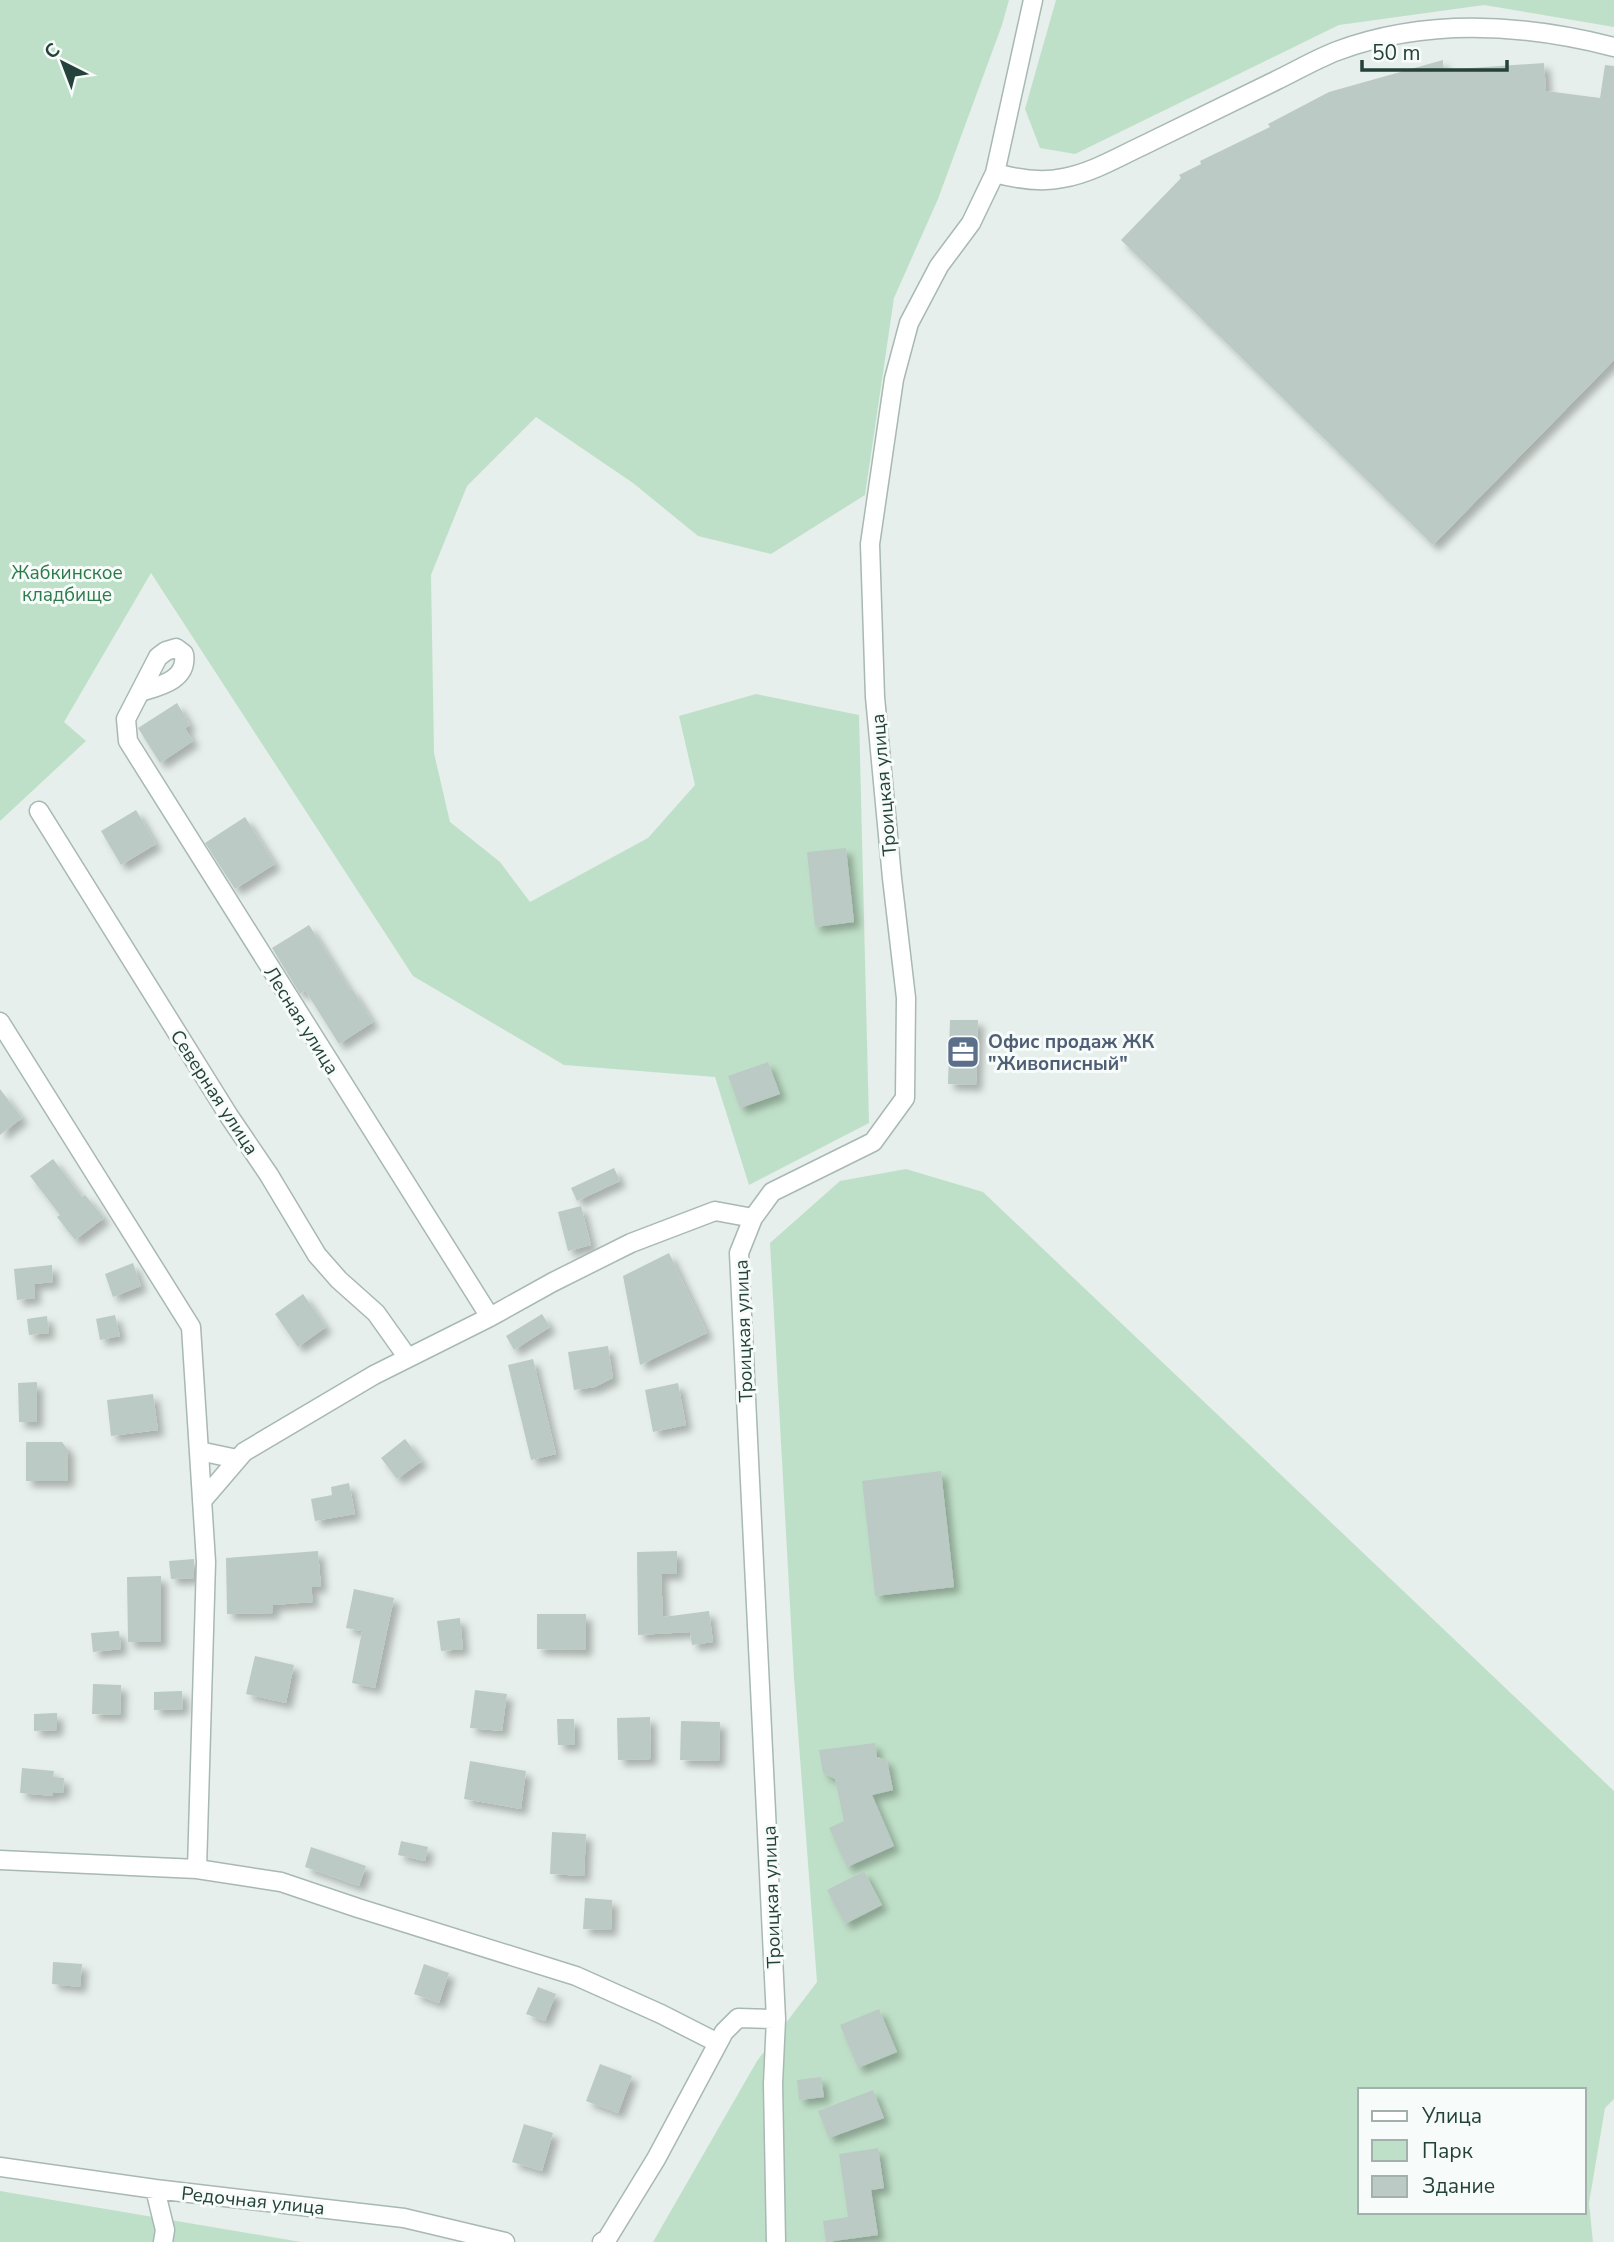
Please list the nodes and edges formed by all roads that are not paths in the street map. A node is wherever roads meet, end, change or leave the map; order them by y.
1 (1033, 0) edge
2 (1614, 47) edge
3 (995, 173) junction
4 (140, 692) dead end
5 (39, 811) dead end
6 (0, 1022) edge
7 (753, 1218) junction
8 (490, 1317) junction
9 (408, 1358) junction
10 (199, 1451) junction
11 (237, 1459) junction
12 (202, 1501) junction
13 (0, 1860) edge
14 (197, 1870) junction
15 (776, 2019) junction
16 (718, 2043) junction
17 (0, 2167) edge
18 (155, 2189) junction
19 (163, 2242) edge
20 (505, 2242) edge
21 (602, 2242) edge
22 (776, 2242) edge

1 - 3 street, Троицкая улица
2 - 3 street
3 - 7 street, Троицкая улица
4 - 8 street, Лесная улица
5 - 9 street, Северная улица
6 - 10 street
7 - 8 street
7 - 15 street, Троицкая улица
8 - 9 street
9 - 11 street
10 - 11 street
10 - 12 street
11 - 12 street
12 - 14 street
13 - 14 street
14 - 16 street
15 - 16 street
15 - 22 street, Троицкая улица
16 - 21 street
17 - 18 street, Редочная улица
18 - 19 street
18 - 20 street, Редочная улица

